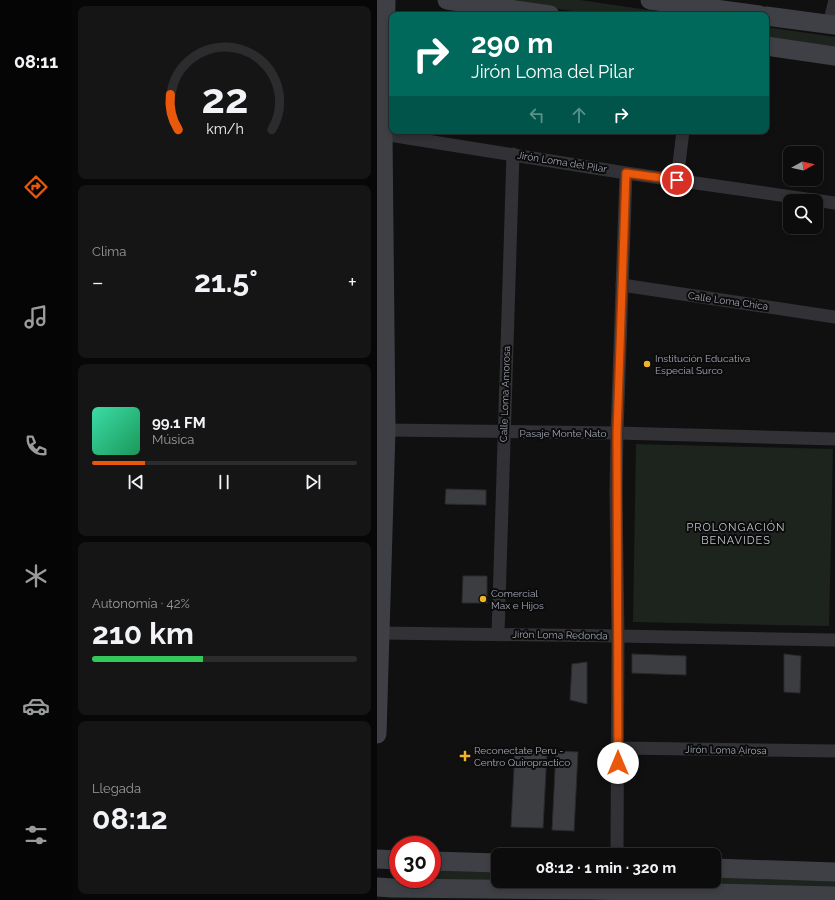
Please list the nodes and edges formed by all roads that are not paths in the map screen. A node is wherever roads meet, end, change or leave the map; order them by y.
1 (386, 0) edge
2 (447, 0) edge
3 (650, 0) edge
4 (835, 0) edge
5 (700, 3) edge
6 (529, 12) edge
7 (744, 12) edge
8 (769, 16) edge
9 (832, 25) edge
10 (769, 46) edge
11 (835, 56) edge
12 (383, 134) junction
13 (683, 134) edge
14 (513, 154) junction
15 (626, 173) junction
16 (677, 180) junction
17 (835, 203) edge
18 (622, 285) junction
19 (835, 316) edge
20 (382, 390) edge
21 (386, 430) junction
22 (504, 432) junction
23 (617, 433) junction
24 (835, 439) edge
25 (380, 633) junction
26 (498, 634) junction
27 (618, 636) junction
28 (835, 640) edge
29 (377, 734) edge
30 (618, 748) junction
31 (835, 751) edge
32 (617, 848) edge
33 (377, 859) edge
34 (389, 860) edge
35 (441, 861) edge
36 (491, 862) edge
37 (721, 868) edge
38 (835, 872) edge
39 (377, 887) edge
40 (835, 896) edge

1 - 12 street
2 - 6 street
3 - 5 street
4 - 9 street
5 - 7 street
8 - 9 street
10 - 11 street
12 - 14 street, Jirón Loma del Pilar
12 - 20 street
13 - 16 street
14 - 15 street, Jirón Loma del Pilar
14 - 22 street, Calle Loma Amorosa
15 - 16 street, Jirón Loma del Pilar
15 - 18 street
16 - 17 street, Jirón Loma del Pilar
18 - 19 street, Calle Loma Chica
18 - 23 street
20 - 21 street
21 - 22 street, Pasaje Monte Nato
21 - 25 street
22 - 23 street, Pasaje Monte Nato
22 - 26 street, Calle Loma Amorosa
23 - 24 street, Pasaje Monte Nato
23 - 27 street
25 - 26 street, Jirón Loma Redonda
25 - 29 street
26 - 27 street, Jirón Loma Redonda
27 - 28 street, Jirón Loma Redonda
27 - 30 street
30 - 31 street, Jirón Loma Airosa
30 - 32 street
33 - 34 street
35 - 36 street
37 - 38 street
39 - 40 street

